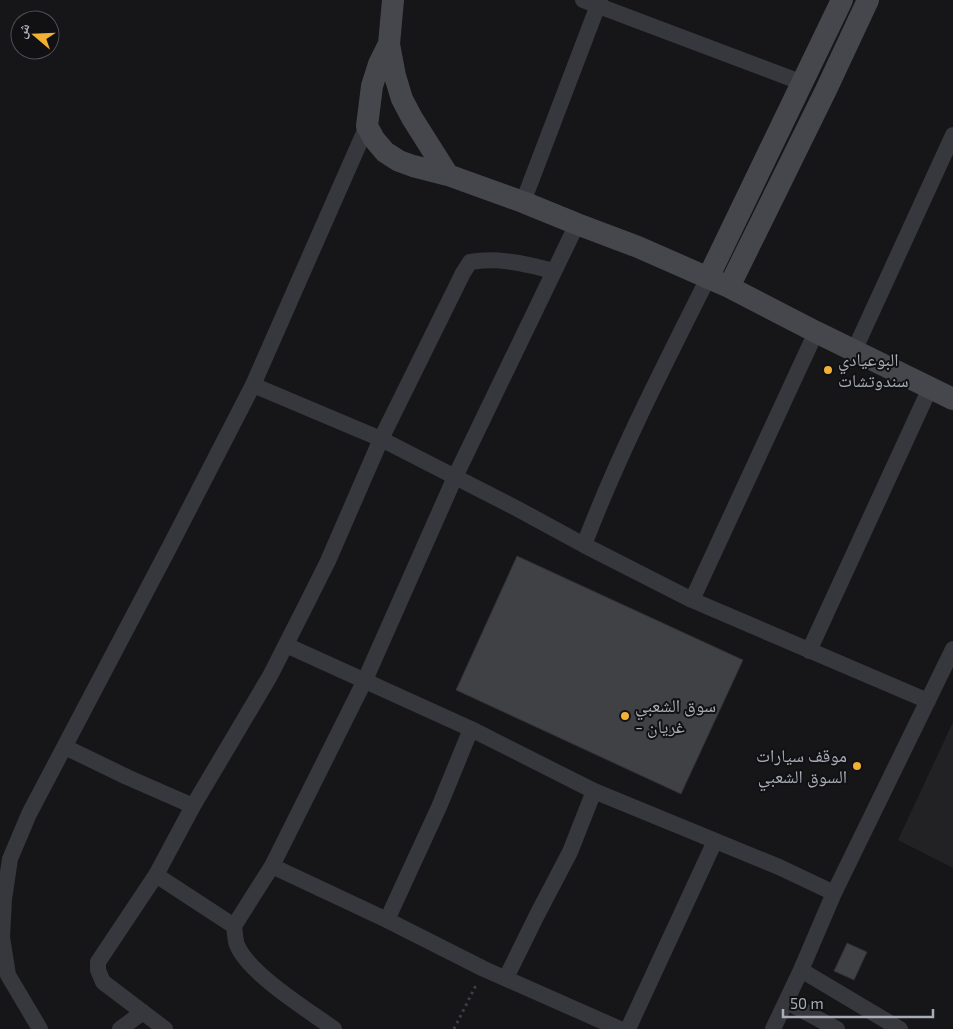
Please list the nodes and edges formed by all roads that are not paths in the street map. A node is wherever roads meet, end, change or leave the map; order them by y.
1 (393, 0) edge
2 (842, 0) edge
3 (868, 0) edge
4 (594, 2) edge
5 (389, 44) junction
6 (803, 83) junction
7 (367, 126) junction
8 (953, 136) edge
9 (448, 175) junction
10 (524, 202) junction
11 (577, 224) junction
12 (554, 271) junction
13 (708, 278) junction
14 (729, 286) junction
15 (816, 332) junction
16 (854, 351) junction
17 (253, 385) junction
18 (930, 388) junction
19 (953, 399) edge
20 (381, 439) junction
21 (455, 477) junction
22 (584, 545) junction
23 (692, 600) junction
24 (286, 645) junction
25 (953, 649) edge
26 (809, 651) junction
27 (365, 680) junction
28 (928, 701) junction
29 (471, 729) junction
30 (65, 747) junction
31 (594, 791) junction
32 (193, 806) junction
33 (715, 841) junction
34 (272, 866) junction
35 (156, 874) junction
36 (834, 893) junction
37 (387, 920) junction
38 (234, 926) junction
39 (802, 970) junction
40 (506, 978) junction
41 (786, 1002) junction
42 (143, 1012) junction
43 (40, 1029) edge
44 (120, 1029) edge
45 (165, 1029) edge
46 (334, 1029) edge
47 (620, 1029) edge
48 (628, 1029) edge
49 (773, 1029) edge
50 (838, 1029) edge
51 (900, 1029) edge

1 - 5 main road
2 - 6 main road
3 - 14 main road
4 - 6 street
4 - 10 street
5 - 7 main road
5 - 9 main road
6 - 13 main road
7 - 9 main road
7 - 17 street
8 - 16 street
9 - 10 main road
10 - 11 main road
11 - 12 street
11 - 13 main road
12 - 20 street
12 - 21 street
13 - 14 main road
13 - 22 street
14 - 15 main road
15 - 16 main road
15 - 23 street
16 - 18 main road
17 - 20 street
17 - 30 street
18 - 19 main road
18 - 26 street
20 - 21 street
20 - 24 street
21 - 22 street
21 - 27 street
22 - 23 street
23 - 26 street
24 - 27 street
24 - 32 street
25 - 28 street
26 - 28 street
27 - 29 street
27 - 34 street
28 - 36 street
29 - 31 street
29 - 37 street
30 - 32 street
30 - 43 street
31 - 33 street
31 - 40 street
32 - 35 street
33 - 36 street
33 - 48 street
34 - 37 street
34 - 38 street
35 - 38 street
35 - 42 street
36 - 39 street
37 - 40 street
38 - 46 street
39 - 41 street
39 - 51 street
40 - 47 street
41 - 49 street
41 - 50 street
42 - 44 street
42 - 45 street

